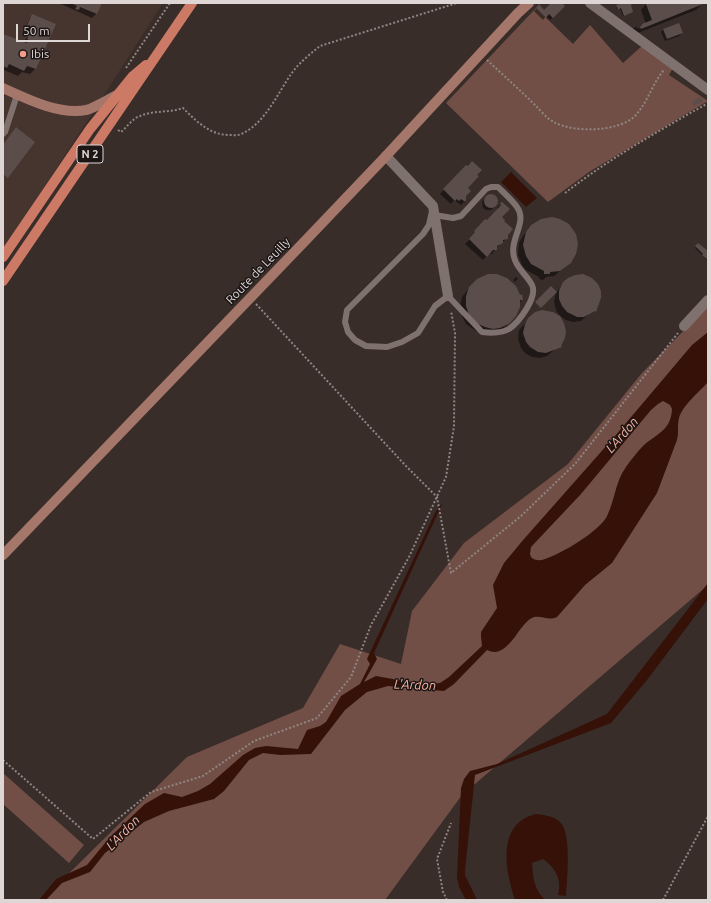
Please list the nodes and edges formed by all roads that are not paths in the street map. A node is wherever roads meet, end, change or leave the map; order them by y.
1 (192, 3) edge
2 (529, 3) edge
3 (590, 3) edge
4 (160, 51) junction
5 (3, 88) edge
6 (708, 90) edge
7 (119, 94) junction
8 (17, 95) junction
9 (3, 134) edge
10 (386, 156) junction
11 (433, 211) junction
12 (3, 257) edge
13 (3, 282) edge
14 (448, 296) junction
15 (708, 300) edge
16 (684, 326) road end
17 (3, 554) edge

1 - 4 main road, N 2
2 - 10 main road, Route de Leuilly
3 - 6 street
4 - 7 main road
4 - 13 main road, N 2
5 - 8 main road
7 - 8 main road
7 - 12 main road
8 - 9 lane
10 - 11 street
10 - 17 main road, Route de Leuilly
11 - 14 street
11 - 14 lane
11 - 14 lane
15 - 16 street

